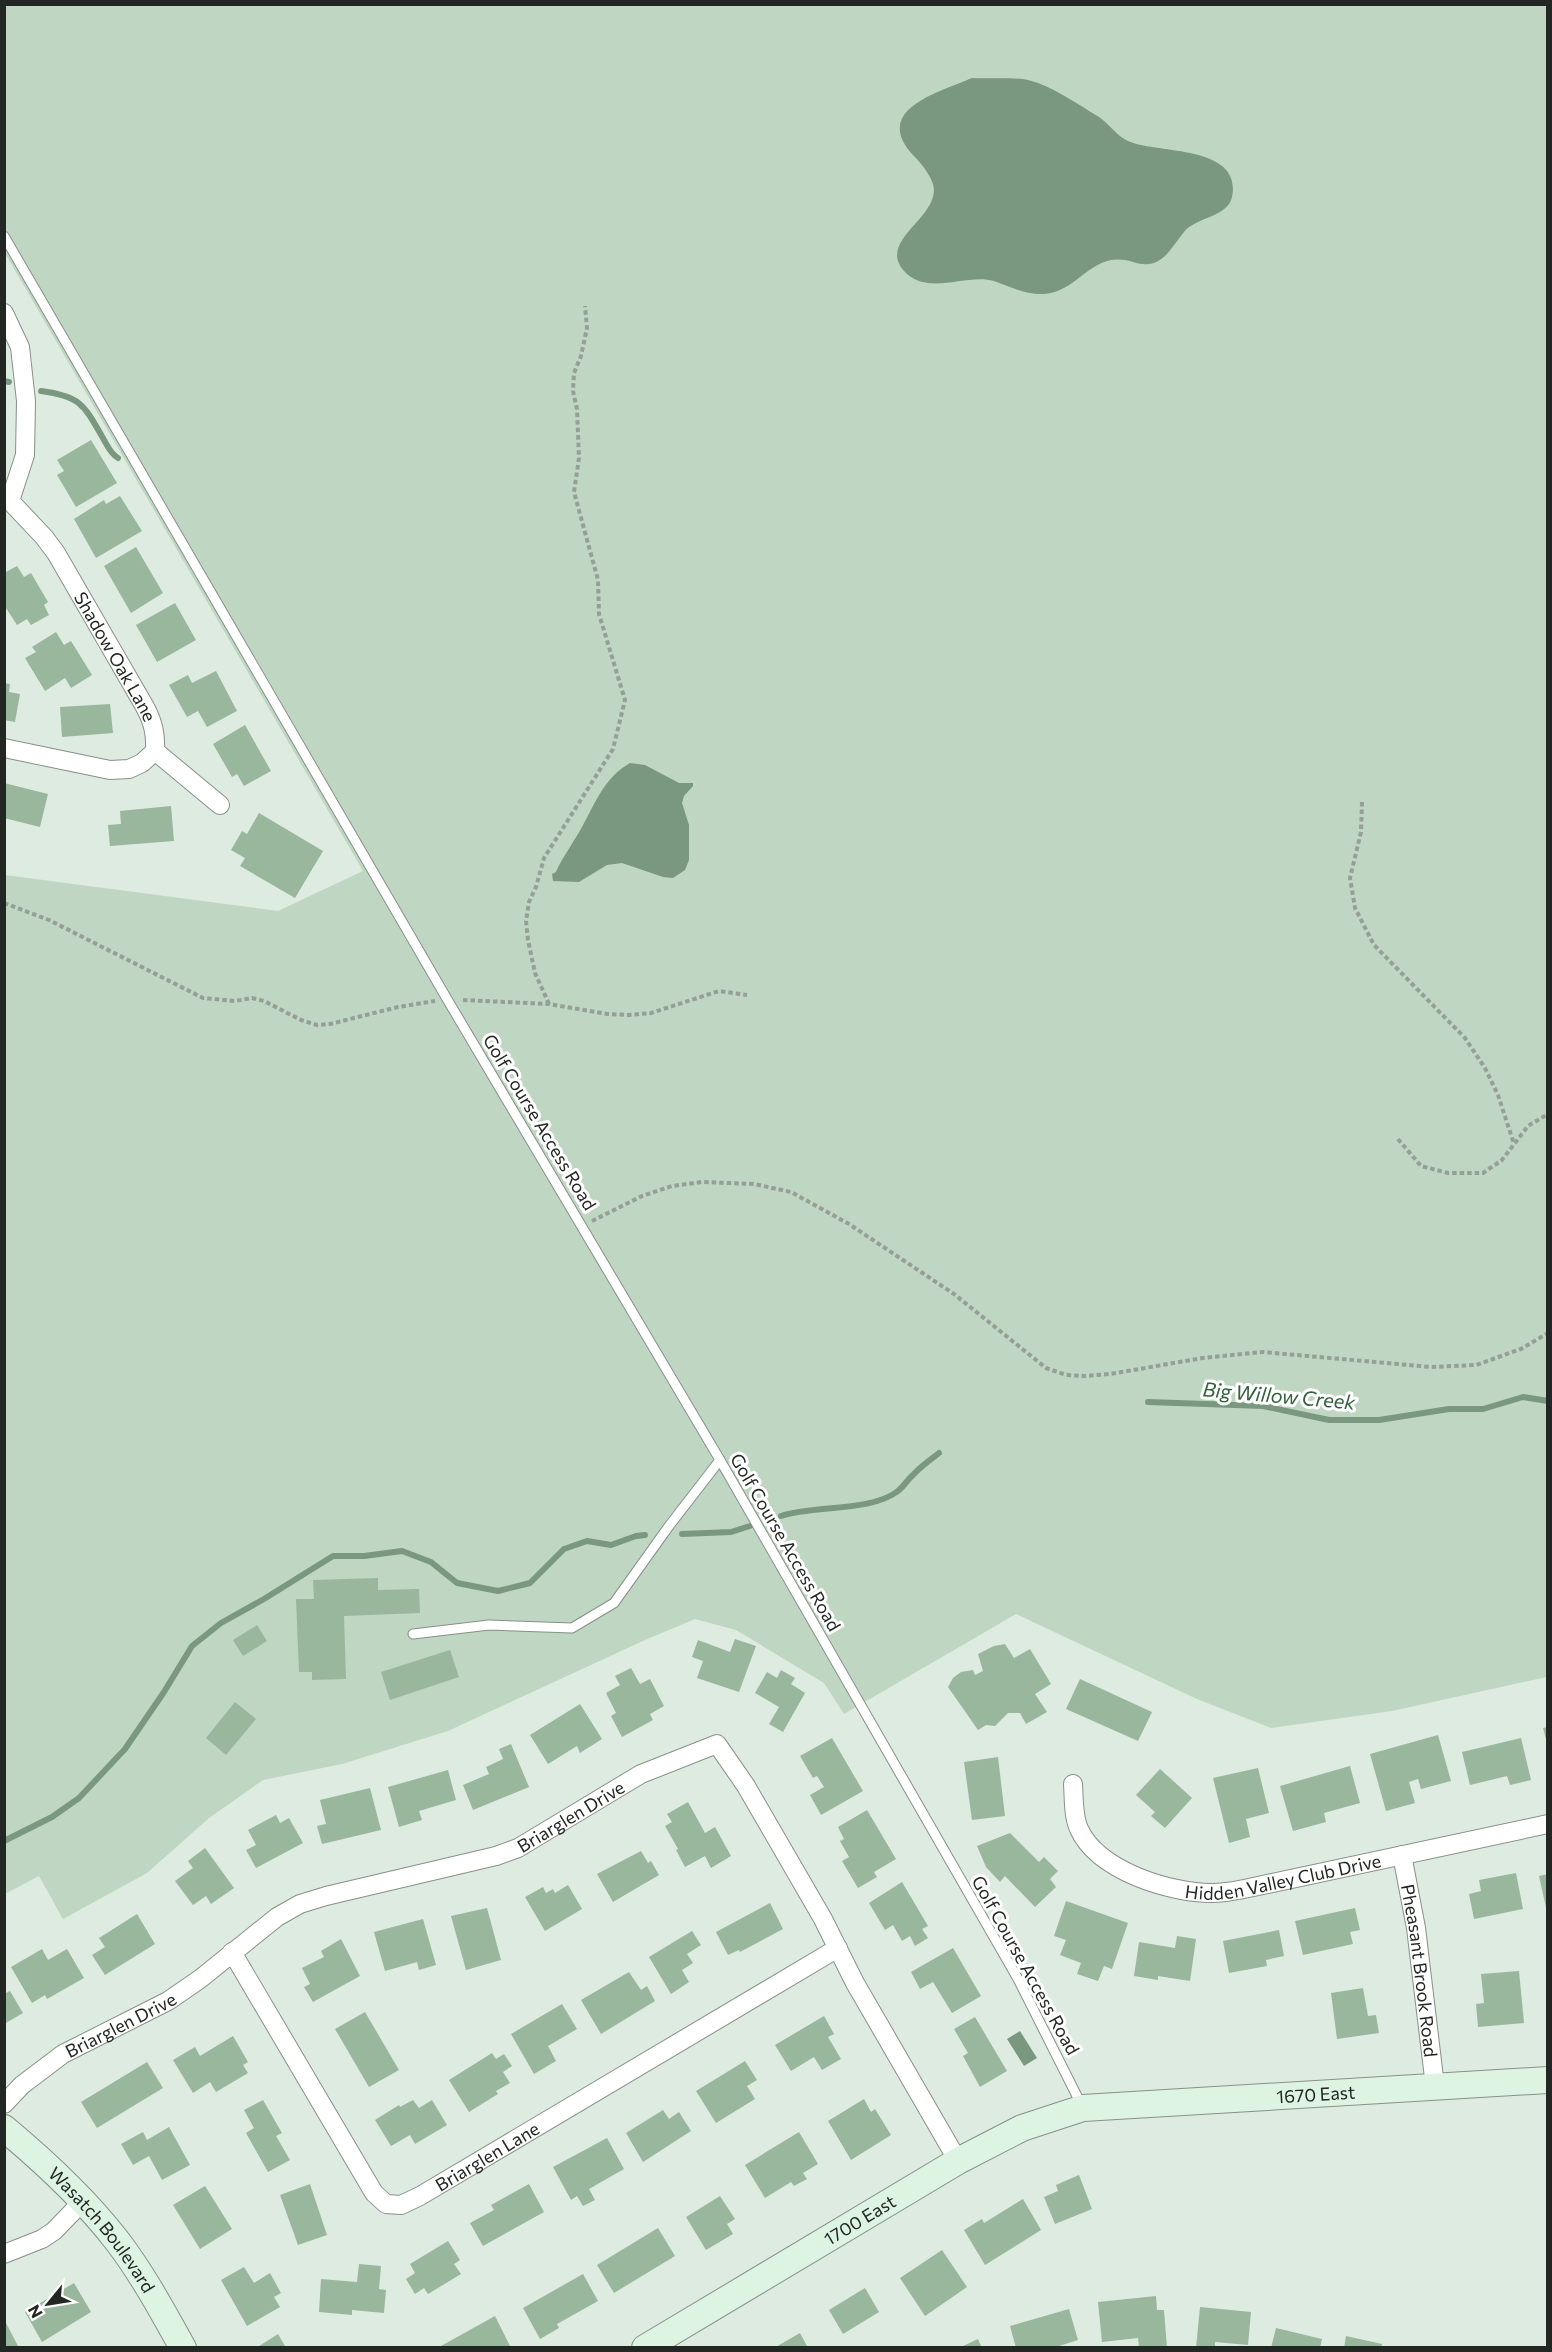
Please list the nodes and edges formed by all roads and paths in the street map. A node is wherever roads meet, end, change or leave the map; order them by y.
1 (4, 236) edge
2 (585, 306) dead end
3 (4, 313) edge
4 (7, 501) edge
5 (4, 748) edge
6 (155, 751) junction
7 (1362, 802) dead end
8 (220, 805) dead end
9 (4, 903) edge
10 (747, 995) dead end
11 (447, 999) junction
12 (549, 1004) junction
13 (1548, 1114) edge
14 (1398, 1139) dead end
15 (1515, 1144) junction
16 (583, 1226) junction
17 (1548, 1333) edge
18 (720, 1460) junction
19 (414, 1634) dead end
20 (1073, 1784) dead end
21 (1548, 1824) edge
22 (1402, 1855) junction
23 (838, 1948) junction
24 (232, 1952) junction
25 (1548, 2080) edge
26 (1435, 2086) junction
27 (4, 2104) edge
28 (1083, 2108) junction
29 (4, 2128) edge
30 (958, 2161) junction
31 (83, 2201) junction
32 (4, 2254) edge
33 (183, 2348) edge
34 (645, 2348) edge

1 - 11 lane, Golf Course Access Road
2 - 12 path
3 - 4 street
4 - 6 street, Shadow Oak Lane
5 - 6 street
6 - 8 street
7 - 15 path
9 - 11 path
10 - 12 path
11 - 12 path
11 - 16 lane, Golf Course Access Road
13 - 15 path
14 - 15 path
16 - 17 path
16 - 18 lane, Golf Course Access Road
18 - 19 lane
18 - 28 lane, Golf Course Access Road
20 - 22 street, Hidden Valley Club Drive
21 - 22 street, Hidden Valley Club Drive
22 - 26 street, Pheasant Brook Road
23 - 24 street, Briarglen Drive
23 - 24 street, Briarglen Lane
23 - 30 street, Briarglen Drive
24 - 27 street, Briarglen Drive
25 - 26 main road, 1670 East
26 - 28 main road, 1670 East
28 - 30 main road, 1700 East
29 - 31 main road, Wasatch Boulevard
30 - 34 main road, 1700 East
31 - 32 street
31 - 33 main road, Wasatch Boulevard

